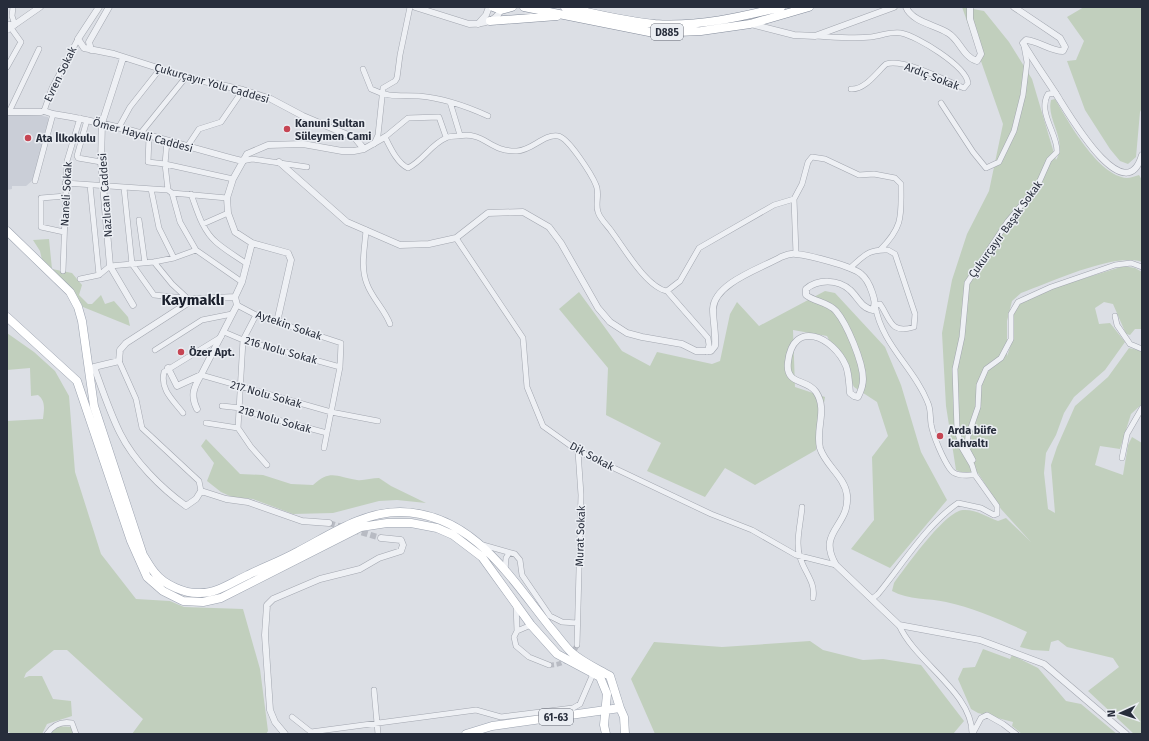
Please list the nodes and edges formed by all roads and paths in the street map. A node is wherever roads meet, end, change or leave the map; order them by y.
1 (14, 7) edge
2 (40, 7) edge
3 (99, 7) edge
4 (109, 7) edge
5 (410, 7) edge
6 (415, 7) edge
7 (489, 7) edge
8 (512, 7) edge
9 (524, 7) edge
10 (565, 7) edge
11 (781, 7) edge
12 (809, 7) edge
13 (894, 7) edge
14 (906, 7) edge
15 (970, 7) edge
16 (1014, 7) edge
17 (497, 8) edge
18 (565, 16) junction
19 (490, 21) junction
20 (478, 24) junction
21 (750, 24) junction
22 (10, 27) edge
23 (815, 36) junction
24 (78, 38) junction
25 (1023, 43) junction
26 (39, 49) dead end
27 (91, 50) junction
28 (123, 58) junction
29 (7, 67) edge
30 (160, 69) junction
31 (363, 69) dead end
32 (186, 77) junction
33 (851, 89) dead end
34 (243, 90) junction
35 (1056, 94) junction
36 (383, 95) junction
37 (450, 102) junction
38 (942, 103) dead end
39 (42, 111) junction
40 (8, 112) edge
41 (53, 114) junction
42 (488, 116) dead end
43 (80, 118) junction
44 (87, 120) junction
45 (102, 123) junction
46 (119, 127) junction
47 (140, 134) junction
48 (460, 135) junction
49 (149, 136) junction
50 (385, 137) junction
51 (446, 137) junction
52 (167, 141) junction
53 (373, 144) junction
54 (186, 147) junction
55 (364, 149) junction
56 (1142, 156) edge
57 (242, 161) junction
58 (101, 162) junction
59 (279, 162) junction
60 (165, 164) junction
61 (307, 167) dead end
62 (233, 179) junction
63 (35, 181) dead end
64 (65, 183) junction
65 (90, 185) junction
66 (103, 186) junction
67 (124, 188) junction
68 (150, 189) junction
69 (170, 191) junction
70 (191, 194) junction
71 (66, 196) junction
72 (227, 198) junction
73 (794, 199) junction
74 (228, 213) junction
75 (139, 220) dead end
76 (203, 224) junction
77 (366, 230) junction
78 (7, 231) edge
79 (64, 232) junction
80 (456, 238) junction
81 (252, 243) junction
82 (196, 250) junction
83 (880, 250) junction
84 (796, 254) junction
85 (174, 258) junction
86 (154, 262) junction
87 (145, 263) junction
88 (132, 264) junction
89 (247, 264) junction
90 (110, 266) junction
91 (1142, 267) edge
92 (850, 268) junction
93 (63, 271) dead end
94 (99, 275) junction
95 (80, 279) dead end
96 (242, 282) junction
97 (667, 291) junction
98 (236, 296) junction
99 (186, 297) junction
100 (194, 299) junction
101 (133, 304) dead end
102 (237, 305) junction
103 (875, 305) junction
104 (232, 314) junction
105 (256, 315) junction
106 (1115, 316) dead end
107 (7, 317) edge
108 (277, 322) junction
109 (390, 324) dead end
110 (222, 334) junction
111 (243, 340) junction
112 (1142, 349) edge
113 (155, 350) dead end
114 (707, 352) junction
115 (119, 361) junction
116 (340, 367) junction
117 (168, 368) junction
118 (201, 375) junction
119 (241, 388) junction
120 (222, 406) dead end
121 (241, 408) junction
122 (1142, 408) edge
123 (197, 409) dead end
124 (331, 412) junction
125 (183, 413) dead end
126 (378, 421) dead end
127 (206, 423) dead end
128 (238, 428) junction
129 (327, 433) junction
130 (324, 448) dead end
131 (578, 451) junction
132 (1122, 458) dead end
133 (267, 465) dead end
134 (975, 475) junction
135 (201, 491) junction
136 (802, 507) dead end
137 (329, 523) tunnel mouth
138 (381, 538) tunnel mouth
139 (481, 544) junction
140 (509, 553) junction
141 (799, 556) junction
142 (836, 565) junction
143 (504, 570) junction
144 (813, 598) dead end
145 (872, 599) junction
146 (516, 603) junction
147 (578, 623) junction
148 (532, 625) junction
149 (899, 625) junction
150 (517, 631) junction
151 (577, 644) tunnel mouth
152 (549, 665) tunnel mouth
153 (593, 674) junction
154 (374, 690) dead end
155 (620, 708) junction
156 (604, 710) junction
157 (292, 717) dead end
158 (377, 724) junction
159 (47, 734) edge
160 (76, 734) edge
161 (285, 734) edge
162 (378, 734) edge
163 (466, 734) edge
164 (606, 734) edge
165 (625, 734) edge
166 (973, 734) edge
167 (1016, 734) edge
168 (1126, 734) edge

1 - 22 street
2 - 22 street
3 - 24 street
4 - 27 street
5 - 36 street
6 - 20 street
7 - 20 street
8 - 17 main road
9 - 18 main road, D885
10 - 11 main road, D885
12 - 21 main road, D885
13 - 23 street
14 - 15 street
16 - 25 street
17 - 19 street
18 - 19 main road
18 - 21 main road, D885
19 - 20 street
21 - 23 street
22 - 29 street
23 - 33 street, Ardıç Sokak
24 - 27 street, Çukurçayır Yolu Caddesi
24 - 39 street, Evren Sokak
25 - 35 street
25 - 38 street
26 - 40 street
27 - 28 street, Çukurçayır Yolu Caddesi
28 - 30 street, Çukurçayır Yolu Caddesi
28 - 45 street, Nazlıcan Caddesi
30 - 32 street, Çukurçayır Yolu Caddesi
30 - 46 street
31 - 36 street
32 - 34 street, Çukurçayır Yolu Caddesi
32 - 47 street
34 - 54 street
34 - 55 street, Çukurçayır Yolu Caddesi
35 - 56 street
35 - 134 street, Çukurçayır Başak Sokak
36 - 37 street
36 - 53 street
37 - 42 street
37 - 48 street
39 - 40 street, Ömer Hayali Caddesi
39 - 41 street, Ömer Hayali Caddesi
41 - 43 street, Ömer Hayali Caddesi
41 - 63 street
43 - 44 street, Ömer Hayali Caddesi
43 - 64 street, Naneli Sokak
44 - 45 street, Ömer Hayali Caddesi
44 - 58 street
45 - 46 street, Ömer Hayali Caddesi
45 - 58 street, Nazlıcan Caddesi
46 - 47 street, Ömer Hayali Caddesi
47 - 49 street, Ömer Hayali Caddesi
48 - 51 street
48 - 97 street
49 - 52 street, Ömer Hayali Caddesi
49 - 60 street
50 - 51 street
50 - 51 street
50 - 53 street
52 - 54 street, Ömer Hayali Caddesi
52 - 60 street
53 - 55 street
54 - 57 street, Ömer Hayali Caddesi
55 - 57 street
57 - 59 street
57 - 62 street
58 - 66 street, Nazlıcan Caddesi
59 - 61 street
59 - 77 street
60 - 62 street
60 - 69 street
62 - 72 street
64 - 65 street
64 - 71 street, Naneli Sokak
65 - 66 street
65 - 94 street
66 - 67 street
66 - 90 street, Nazlıcan Caddesi
67 - 68 street
67 - 88 street
68 - 69 street
68 - 85 street
69 - 70 street
69 - 82 street
70 - 72 street
70 - 76 street
71 - 79 street, Naneli Sokak
71 - 79 street
72 - 74 street
73 - 83 street
73 - 84 street
73 - 97 street
74 - 76 street
74 - 81 street
75 - 87 street
76 - 89 street
77 - 80 street
77 - 109 street
78 - 139 main road
79 - 93 street, Naneli Sokak
80 - 114 street
80 - 131 street, Dik Sokak
81 - 89 street
81 - 108 street
82 - 85 street
82 - 96 street
83 - 92 street
83 - 103 street
84 - 92 street
84 - 114 street
85 - 86 street
86 - 87 street
86 - 99 street
87 - 88 street
88 - 90 street
88 - 99 street
89 - 96 street
90 - 94 street
90 - 101 street, Nazlıcan Caddesi
91 - 134 street
92 - 103 street
94 - 95 street
96 - 98 street
97 - 114 street
98 - 100 street
98 - 102 street
99 - 100 street
100 - 115 street
102 - 104 street
102 - 105 street, Aytekin Sokak
103 - 134 street
103 - 142 street
104 - 110 street
104 - 113 street
105 - 108 street, Aytekin Sokak
105 - 111 street
106 - 112 street
107 - 146 main road
108 - 116 street, Aytekin Sokak
110 - 111 street, 216 Nolu Sokak
110 - 117 street
110 - 118 street
111 - 116 street, 216 Nolu Sokak
111 - 119 street
115 - 135 street
115 - 135 street
116 - 124 street
117 - 118 street
117 - 125 street
118 - 119 street, 217 Nolu Sokak
118 - 123 street
119 - 121 street
119 - 124 street, 217 Nolu Sokak
120 - 121 street, 218 Nolu Sokak
121 - 128 street
121 - 129 street, 218 Nolu Sokak
122 - 132 street
124 - 126 street, 217 Nolu Sokak
124 - 129 street
127 - 128 street
128 - 133 street
129 - 130 street
131 - 141 street, Dik Sokak
131 - 147 street, Murat Sokak
134 - 145 street, Çukurçayır Başak Sokak
135 - 137 street
136 - 141 street
138 - 161 street
139 - 140 street
139 - 143 main road
140 - 143 street
140 - 147 street
141 - 142 street, Dik Sokak
141 - 144 street
142 - 145 street
143 - 155 main road
145 - 149 street
146 - 148 main road
146 - 150 street
147 - 151 street, Murat Sokak
148 - 150 street
148 - 153 main road
149 - 166 street
149 - 168 street
150 - 152 street
153 - 156 main road
153 - 158 street
154 - 158 street
155 - 156 main road, 61-63
155 - 165 main road
156 - 163 main road, 61-63
156 - 164 main road
157 - 158 street
158 - 162 street
159 - 160 street
166 - 167 street

